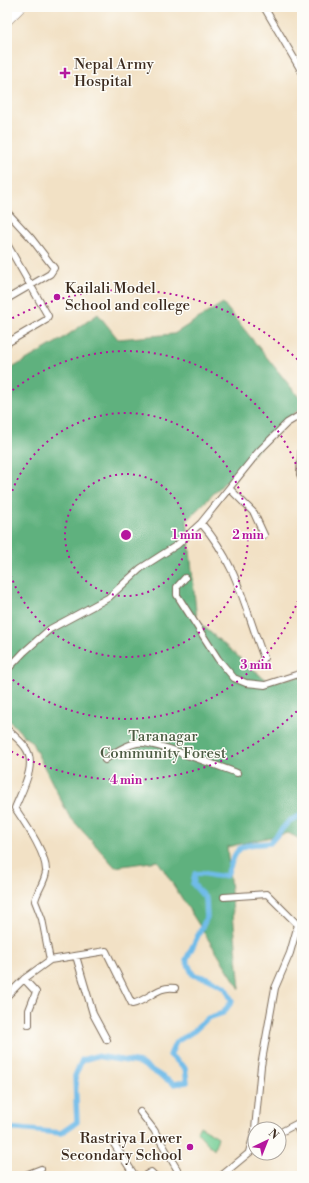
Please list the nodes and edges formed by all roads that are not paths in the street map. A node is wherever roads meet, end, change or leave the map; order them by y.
1 (21, 7) edge
2 (264, 7) edge
3 (7, 21) edge
4 (302, 72) edge
5 (7, 212) edge
6 (7, 244) edge
7 (9, 251) edge
8 (30, 286) junction
9 (7, 299) edge
10 (7, 343) edge
11 (302, 414) edge
12 (302, 446) edge
13 (302, 479) edge
14 (230, 489) junction
15 (201, 523) junction
16 (264, 535) dead end
17 (185, 578) dead end
18 (260, 664) dead end
19 (7, 670) edge
20 (302, 673) edge
21 (7, 729) edge
22 (105, 760) dead end
23 (237, 773) dead end
24 (7, 805) edge
25 (15, 808) junction
26 (224, 897) dead end
27 (300, 924) edge
28 (76, 956) junction
29 (50, 960) junction
30 (24, 980) junction
31 (175, 988) dead end
32 (7, 996) edge
33 (30, 1025) dead end
34 (107, 1040) dead end
35 (140, 1112) dead end
36 (256, 1121) edge
37 (302, 1121) edge
38 (296, 1125) junction
39 (287, 1129) edge
40 (302, 1138) edge
41 (114, 1144) dead end
42 (247, 1154) edge
43 (41, 1170) dead end
44 (231, 1173) edge
45 (23, 1176) edge
46 (135, 1176) edge
47 (144, 1176) edge
48 (155, 1176) edge
49 (181, 1176) edge
50 (221, 1176) edge

1 - 3 highway
2 - 4 street
5 - 8 street
6 - 7 street
7 - 8 street
8 - 9 street
8 - 10 street
11 - 14 street
12 - 13 street
14 - 15 street
14 - 16 street
15 - 18 street
15 - 19 street
17 - 20 street
21 - 25 street
22 - 23 street
24 - 25 street
25 - 29 street
26 - 27 street
27 - 36 street
28 - 29 street
28 - 31 street
28 - 34 street
29 - 30 street
30 - 32 street
30 - 33 street
35 - 49 street
37 - 38 street
38 - 39 street
38 - 40 street
41 - 46 street
42 - 44 street
43 - 45 street
44 - 50 street
47 - 48 street

